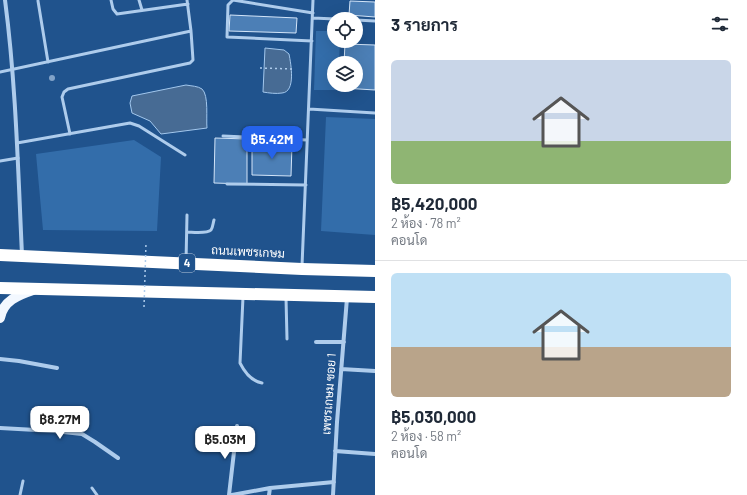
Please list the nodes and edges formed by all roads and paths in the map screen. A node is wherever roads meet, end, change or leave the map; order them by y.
1 (5, 0) edge
2 (111, 0) edge
3 (139, 0) edge
4 (314, 0) edge
5 (38, 1) edge
6 (188, 2) edge
7 (142, 10) junction
8 (313, 13) junction
9 (313, 18) junction
10 (327, 19) edge
11 (363, 20) edge
12 (375, 21) edge
13 (191, 31) junction
14 (312, 41) junction
15 (48, 62) junction
16 (260, 68) dead end
17 (12, 69) junction
18 (294, 69) dead end
19 (0, 72) edge
20 (309, 109) junction
21 (375, 113) edge
22 (70, 134) junction
23 (223, 136) dead end
24 (308, 140) junction
25 (17, 143) junction
26 (185, 155) dead end
27 (18, 158) junction
28 (0, 161) edge
29 (228, 184) dead end
30 (306, 185) junction
31 (187, 215) dead end
32 (214, 220) dead end
33 (187, 232) junction
34 (146, 243) dead end
35 (0, 255) edge
36 (22, 256) junction
37 (186, 263) junction
38 (302, 269) junction
39 (375, 271) edge
40 (0, 288) edge
41 (37, 289) junction
42 (243, 294) junction
43 (285, 294) junction
44 (347, 296) junction
45 (375, 296) edge
46 (144, 307) dead end
47 (0, 318) edge
48 (287, 339) dead end
49 (316, 342) dead end
50 (344, 342) junction
51 (0, 359) edge
52 (57, 368) dead end
53 (341, 369) junction
54 (375, 371) edge
55 (262, 383) dead end
56 (237, 426) dead end
57 (0, 428) edge
58 (335, 451) junction
59 (375, 454) edge
60 (118, 458) dead end
61 (23, 481) dead end
62 (334, 482) junction
63 (92, 488) dead end
64 (270, 488) junction
65 (20, 495) edge
66 (97, 495) edge
67 (231, 495) edge
68 (269, 495) edge
69 (334, 495) edge

1 - 17 street
2 - 7 lane
3 - 7 lane
4 - 8 lane
5 - 15 lane
6 - 7 lane
6 - 13 lane
8 - 9 lane
8 - 14 lane
9 - 10 lane
9 - 14 lane
11 - 12 lane
13 - 15 lane
13 - 22 lane
14 - 20 lane
15 - 17 lane
16 - 18 path
17 - 19 lane
17 - 25 street
20 - 21 lane
20 - 24 lane
22 - 25 lane
22 - 26 lane
23 - 24 lane
24 - 30 lane
25 - 27 street
27 - 28 lane
27 - 36 street
29 - 30 lane
30 - 38 lane
31 - 33 lane
32 - 33 lane
33 - 37 lane
34 - 46 path, bridge
35 - 36 highway, ถนนเพชรเกษม / 4
36 - 37 highway, ถนนเพชรเกษม / 4
37 - 38 highway, ถนนเพชรเกษม / 4
38 - 39 highway, ถนนเพชรเกษม / 4
40 - 41 highway
41 - 42 highway
41 - 47 main road
42 - 43 highway
42 - 55 lane
43 - 44 highway
43 - 48 lane
44 - 45 highway
44 - 50 street, เพชรเกษม ซอย 1
49 - 50 street
50 - 53 street, เพชรเกษม ซอย 1
51 - 52 street
53 - 54 street
53 - 58 street, เพชรเกษม ซอย 1
56 - 67 street
57 - 60 street
58 - 59 street
58 - 62 street, เพชรเกษม ซอย 1
61 - 65 lane
62 - 64 street
62 - 69 street, เพชรเกษม ซอย 1
63 - 66 lane
64 - 67 street
64 - 68 street

